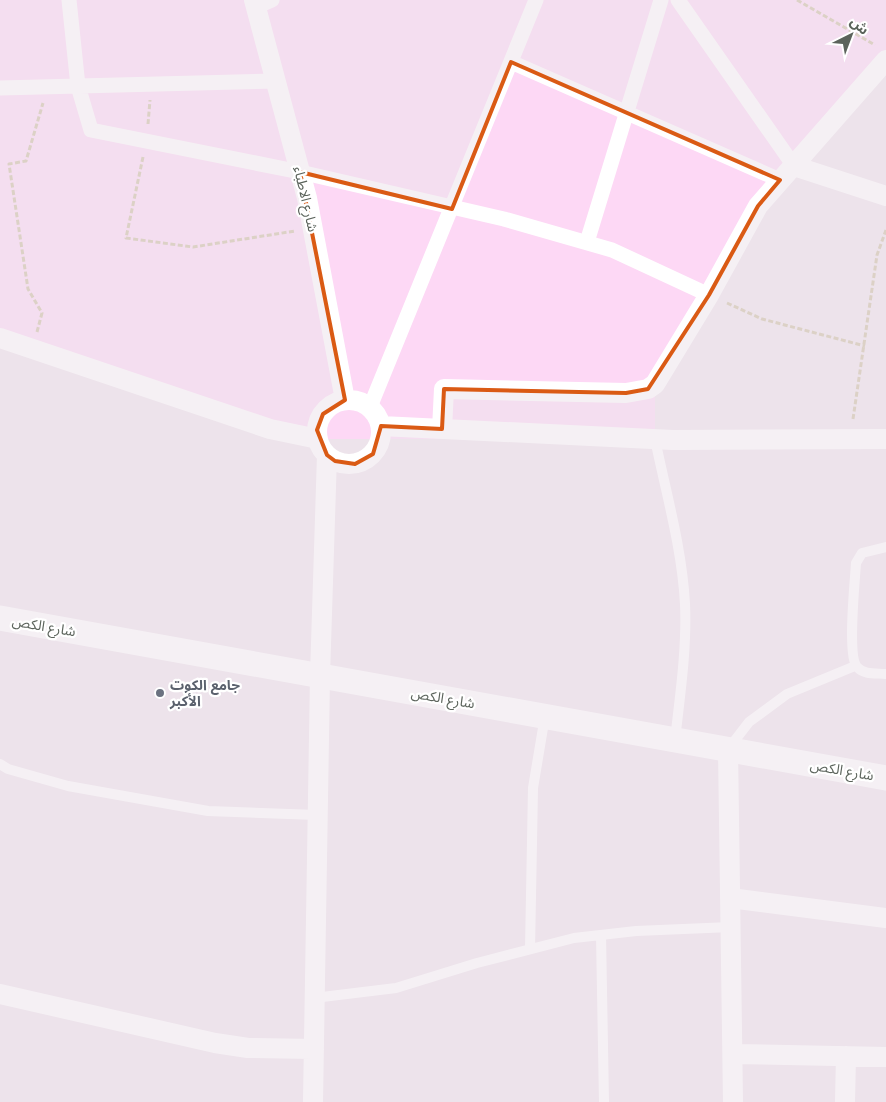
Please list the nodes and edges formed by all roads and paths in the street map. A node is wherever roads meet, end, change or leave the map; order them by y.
1 (69, 0) edge
2 (536, 0) edge
3 (661, 0) edge
4 (678, 0) edge
5 (797, 0) edge
6 (261, 2) edge
7 (882, 54) edge
8 (511, 62) junction
9 (276, 81) junction
10 (152, 84) junction
11 (78, 86) junction
12 (47, 87) junction
13 (0, 88) edge
14 (626, 113) junction
15 (146, 141) junction
16 (794, 166) junction
17 (300, 172) junction
18 (780, 180) junction
19 (886, 196) edge
20 (452, 209) junction
21 (313, 228) junction
22 (886, 230) edge
23 (587, 242) junction
24 (709, 294) junction
25 (0, 338) edge
26 (865, 346) junction
27 (33, 349) junction
28 (345, 400) junction
29 (370, 408) junction
30 (381, 426) junction
31 (442, 429) junction
32 (655, 439) junction
33 (886, 439) edge
34 (850, 440) junction
35 (322, 447) junction
36 (886, 546) edge
37 (0, 618) edge
38 (855, 666) junction
39 (886, 674) edge
40 (320, 676) junction
41 (545, 716) junction
42 (675, 740) junction
43 (728, 749) junction
44 (0, 764) edge
45 (886, 778) edge
46 (317, 815) junction
47 (730, 898) junction
48 (886, 918) edge
49 (731, 927) junction
50 (601, 935) junction
51 (530, 949) junction
52 (0, 994) edge
53 (314, 998) junction
54 (314, 1048) junction
55 (733, 1054) junction
56 (846, 1056) junction
57 (886, 1057) edge
58 (313, 1102) edge
59 (604, 1102) edge
60 (733, 1102) edge
61 (844, 1102) edge

1 - 11 street
2 - 8 street
3 - 14 street
4 - 16 street
5 - 7 path
6 - 9 street, شارع الاطباء
7 - 16 street
8 - 14 street
8 - 20 street
9 - 10 street
9 - 17 street, شارع الاطباء
10 - 11 street
10 - 15 path
11 - 12 street
11 - 15 street
12 - 13 street
12 - 27 path
14 - 18 street
14 - 23 street
15 - 17 street
15 - 21 path
16 - 18 street
16 - 19 street
17 - 20 street
17 - 21 street, شارع الاطباء
18 - 24 street
20 - 23 street
20 - 29 street
21 - 28 street, شارع الاطباء
22 - 26 path
23 - 24 street
24 - 26 path
24 - 31 street
25 - 27 street
26 - 34 path
27 - 35 street
28 - 29 street
28 - 35 street
29 - 30 street
30 - 31 street
30 - 35 street
31 - 32 street
32 - 34 street
32 - 42 lane
33 - 34 street
35 - 40 street
36 - 38 lane
37 - 40 street, شارع الكص
38 - 39 lane
38 - 43 lane
40 - 41 street, شارع الكص
40 - 46 street
41 - 42 street, شارع الكص
41 - 51 lane
42 - 43 street, شارع الكص
43 - 45 street, شارع الكص
43 - 47 street
44 - 46 lane
46 - 53 street
47 - 48 street
47 - 49 street
49 - 50 lane
49 - 55 street
50 - 51 lane
50 - 59 lane
51 - 53 lane
52 - 54 street
53 - 54 street
54 - 58 street
55 - 56 street
55 - 60 street
56 - 57 street
56 - 61 street

